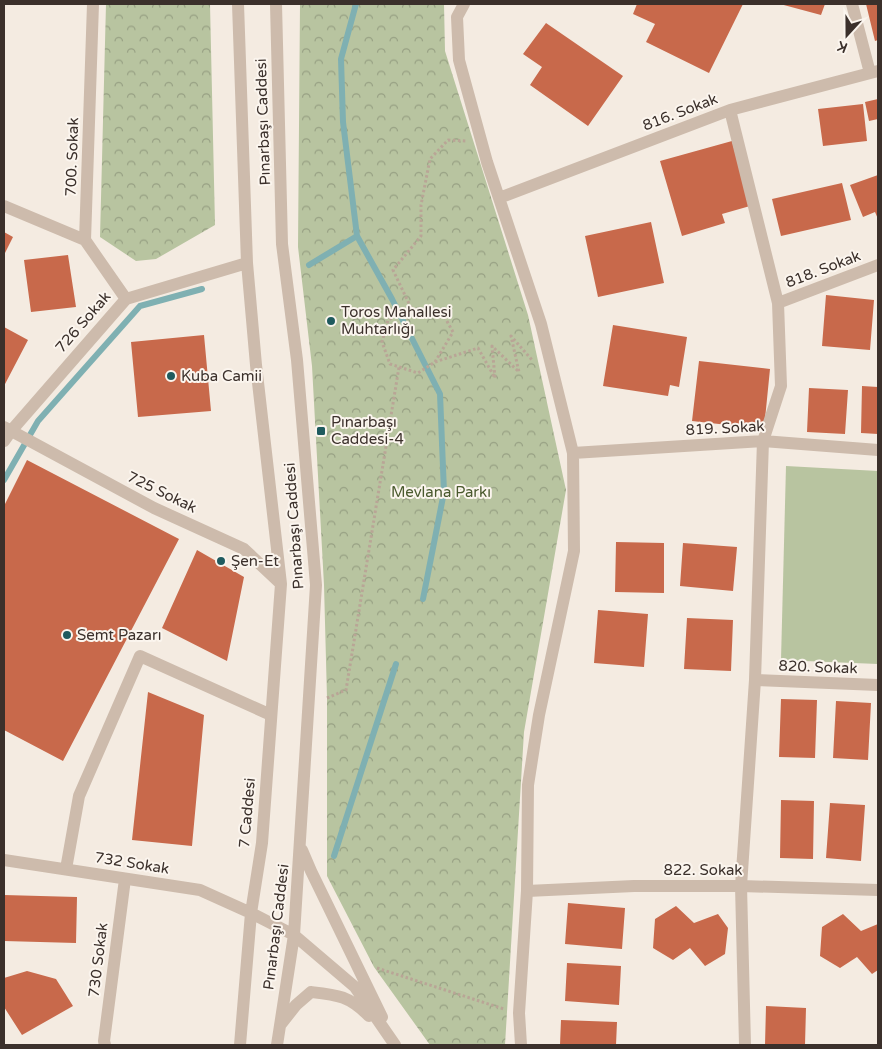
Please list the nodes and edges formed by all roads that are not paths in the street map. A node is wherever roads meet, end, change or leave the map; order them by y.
1 (93, 4) edge
2 (238, 4) edge
3 (276, 4) edge
4 (464, 4) edge
5 (852, 4) edge
6 (874, 72) edge
7 (730, 110) junction
8 (499, 198) junction
9 (4, 206) edge
10 (85, 240) junction
11 (247, 263) junction
12 (878, 265) edge
13 (126, 298) junction
14 (778, 303) junction
15 (6, 433) edge
16 (763, 441) junction
17 (878, 450) edge
18 (573, 453) junction
19 (281, 584) junction
20 (756, 680) junction
21 (878, 685) edge
22 (270, 715) junction
23 (301, 846) junction
24 (4, 860) edge
25 (66, 870) junction
26 (125, 879) junction
27 (741, 886) junction
28 (878, 890) edge
29 (527, 891) junction
30 (251, 913) junction
31 (294, 935) junction
32 (279, 1027) junction
33 (393, 1042) edge
34 (103, 1044) edge
35 (240, 1045) edge
36 (276, 1045) edge
37 (521, 1045) edge
38 (744, 1045) edge

1 - 10 street, 700. Sokak
2 - 11 street, Pınarbaşı Caddesi
3 - 23 street, Pınarbaşı Caddesi
4 - 8 street
5 - 6 street
6 - 7 street, 816. Sokak
7 - 8 street, 816. Sokak
7 - 14 street
8 - 18 street
9 - 10 street
10 - 13 street
11 - 13 street, 726 Sokak
11 - 19 street, Pınarbaşı Caddesi
12 - 14 street, 818. Sokak
13 - 15 street, 726 Sokak
14 - 16 street
15 - 19 street, 725 Sokak
16 - 17 street, 819. Sokak
16 - 18 street, 819. Sokak
16 - 20 street
18 - 29 street
19 - 22 street, 7 Caddesi
20 - 21 street, 820. Sokak
20 - 27 street
22 - 25 street
22 - 30 street, 7 Caddesi
23 - 31 street, Pınarbaşı Caddesi
23 - 33 street
24 - 25 street, 732 Sokak
25 - 26 street, 732 Sokak
26 - 30 street, 732 Sokak
26 - 34 street, 730 Sokak
27 - 28 street, 822. Sokak
27 - 29 street, 822. Sokak
27 - 38 street
29 - 37 street
30 - 31 street, 732 Sokak
30 - 35 street, 7 Caddesi
31 - 32 street, Pınarbaşı Caddesi
31 - 33 street, 732 Sokak
32 - 33 street
32 - 36 street, Pınarbaşı Caddesi

